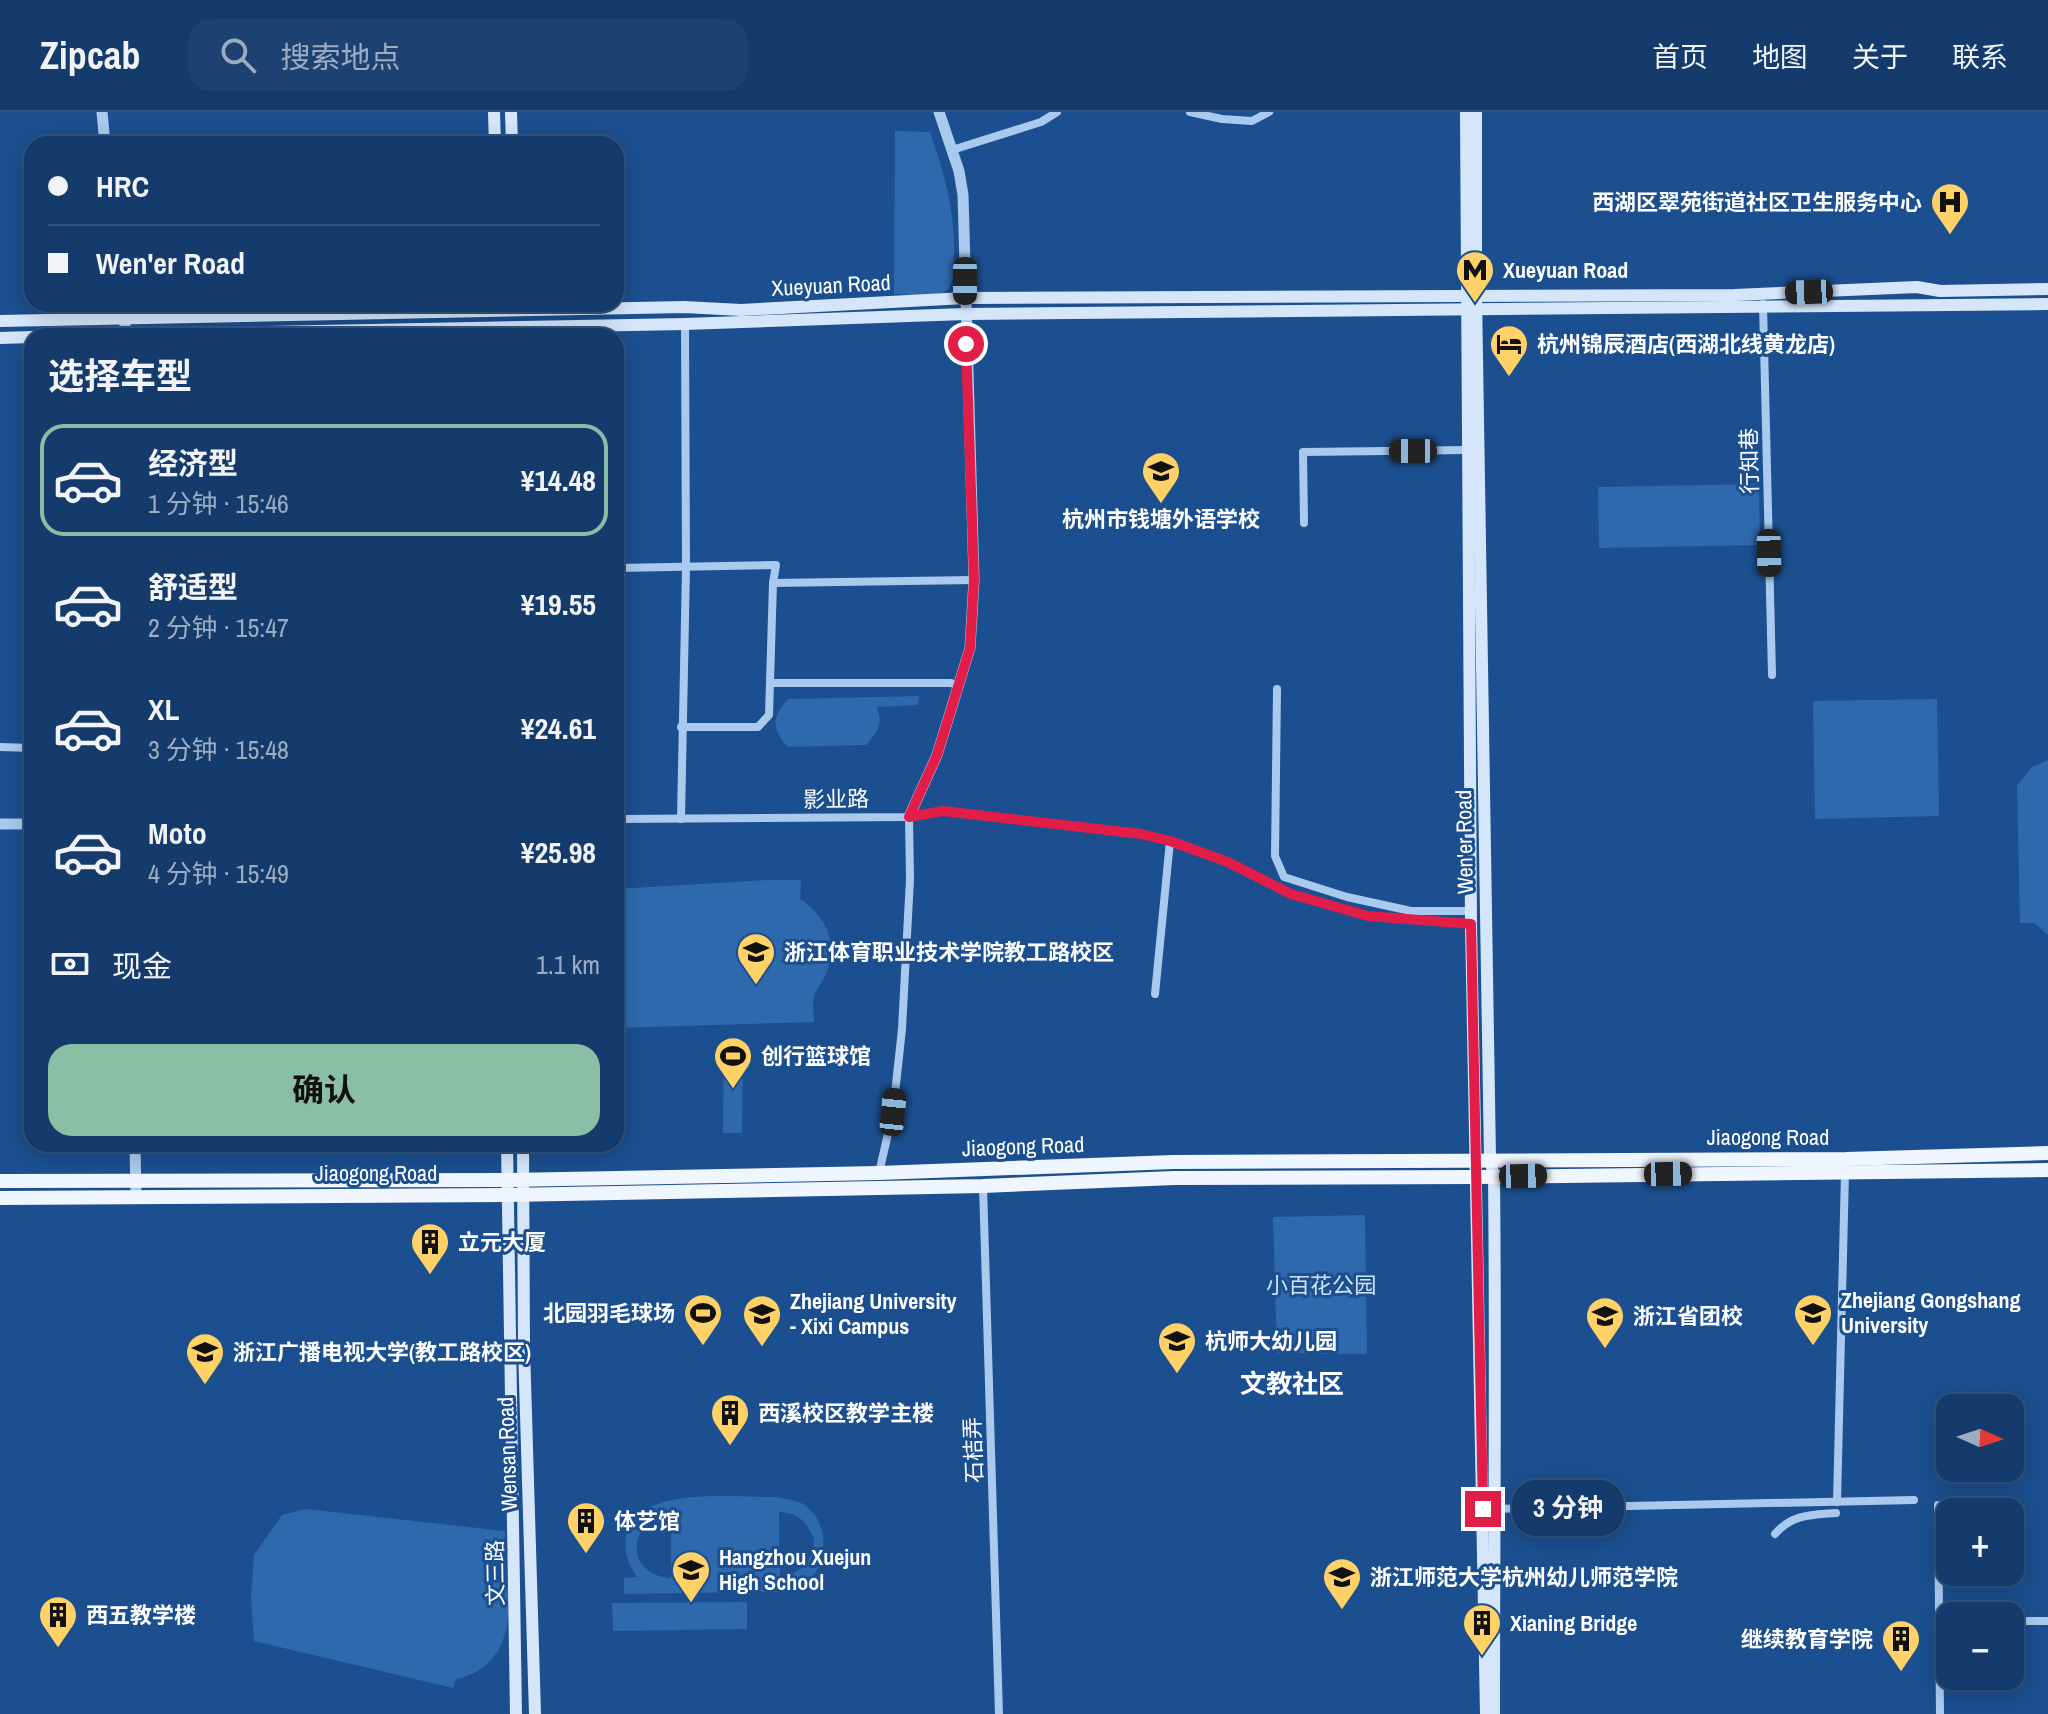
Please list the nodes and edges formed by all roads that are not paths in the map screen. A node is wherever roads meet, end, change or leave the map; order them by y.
1 (102, 112) edge
2 (494, 112) edge
3 (511, 112) edge
4 (939, 112) edge
5 (1057, 112) edge
6 (1190, 112) edge
7 (1269, 112) edge
8 (1466, 112) edge
9 (1476, 112) edge
10 (104, 136) edge
11 (495, 136) edge
12 (512, 136) edge
13 (952, 150) junction
14 (2048, 289) edge
15 (965, 298) junction
16 (1763, 300) junction
17 (1471, 302) junction
18 (2048, 304) edge
19 (624, 307) edge
20 (101, 312) edge
21 (965, 314) junction
22 (0, 321) edge
23 (685, 324) junction
24 (587, 328) edge
25 (24, 337) edge
26 (0, 338) edge
27 (1467, 450) junction
28 (1304, 523) dead end
29 (624, 568) edge
30 (686, 568) junction
31 (974, 580) junction
32 (773, 583) junction
33 (1772, 675) dead end
34 (771, 683) junction
35 (959, 686) junction
36 (1277, 689) dead end
37 (681, 727) junction
38 (0, 747) edge
39 (24, 748) edge
40 (909, 817) junction
41 (624, 819) edge
42 (681, 819) junction
43 (0, 824) edge
44 (24, 824) edge
45 (1170, 841) junction
46 (1471, 917) junction
47 (1155, 994) dead end
48 (135, 1152) edge
49 (507, 1152) edge
50 (523, 1152) edge
51 (2048, 1153) edge
52 (1483, 1160) junction
53 (2048, 1170) edge
54 (879, 1173) junction
55 (1845, 1173) junction
56 (1494, 1176) junction
57 (1475, 1177) junction
58 (135, 1179) junction
59 (0, 1181) edge
60 (523, 1186) junction
61 (983, 1186) junction
62 (507, 1187) junction
63 (136, 1196) junction
64 (0, 1198) edge
65 (1914, 1500) dead end
66 (1837, 1502) junction
67 (1489, 1509) junction
68 (1836, 1513) dead end
69 (1775, 1534) dead end
70 (2024, 1621) edge
71 (2048, 1621) edge
72 (1941, 1690) edge
73 (516, 1714) edge
74 (535, 1714) edge
75 (999, 1714) edge
76 (1486, 1714) edge
77 (1494, 1714) edge
78 (1940, 1714) edge

1 - 10 street
2 - 11 main road
3 - 12 main road
4 - 13 street
5 - 13 street
6 - 7 street
8 - 17 main road, Wen'er Road
9 - 17 main road, Wen'er Road
13 - 15 street
14 - 16 main road, Xueyuan Road
15 - 17 main road, Xueyuan Road
15 - 19 main road, Xueyuan Road
15 - 21 street
16 - 17 main road, Xueyuan Road
16 - 18 main road, Xueyuan Road
16 - 33 street, 行知巷
17 - 21 main road, Xueyuan Road
17 - 27 main road, Wen'er Road
17 - 52 main road, Wen'er Road
20 - 22 main road, Xueyuan Road
21 - 23 main road, Xueyuan Road
21 - 31 street
23 - 24 main road, Xueyuan Road
23 - 30 street
25 - 26 main road
27 - 28 street
27 - 46 main road, Wen'er Road
29 - 30 street
30 - 32 street
30 - 37 street
31 - 32 street
31 - 35 street
32 - 34 street
34 - 35 street
34 - 37 street
35 - 40 street
36 - 46 street
37 - 42 street
38 - 39 street
40 - 42 street, 影业路
40 - 45 street, 影业路
40 - 54 street
41 - 42 street, 影业路
43 - 44 street
45 - 46 street, 影业路
45 - 47 street
46 - 52 main road, Wen'er Road
48 - 58 street
49 - 62 main road, 文三路
50 - 60 main road, Wensan Road
51 - 52 main road, Jiaogong Road
52 - 54 main road, Jiaogong Road
52 - 56 main road, Wen'er Road
52 - 57 main road, Wen'er Road
53 - 55 main road, Jiaogong Road
54 - 60 main road, Jiaogong Road
55 - 56 main road, Jiaogong Road
55 - 66 street
56 - 57 main road, Jiaogong Road
56 - 67 main road, Wen'er Road
57 - 61 main road, Jiaogong Road
57 - 67 main road, Wen'er Road
58 - 59 main road, Jiaogong Road
58 - 62 main road, Jiaogong Road
58 - 63 street
60 - 61 main road, Jiaogong Road
60 - 62 main road, Jiaogong Road
60 - 74 main road, Wensan Road
61 - 75 street, 石桔弄
62 - 63 main road, Jiaogong Road
62 - 73 main road, 文三路
63 - 64 main road, Jiaogong Road
65 - 66 street
66 - 67 street
67 - 76 main road, Wen'er Road
67 - 77 main road, Wen'er Road
68 - 69 street
70 - 71 street
72 - 78 street

